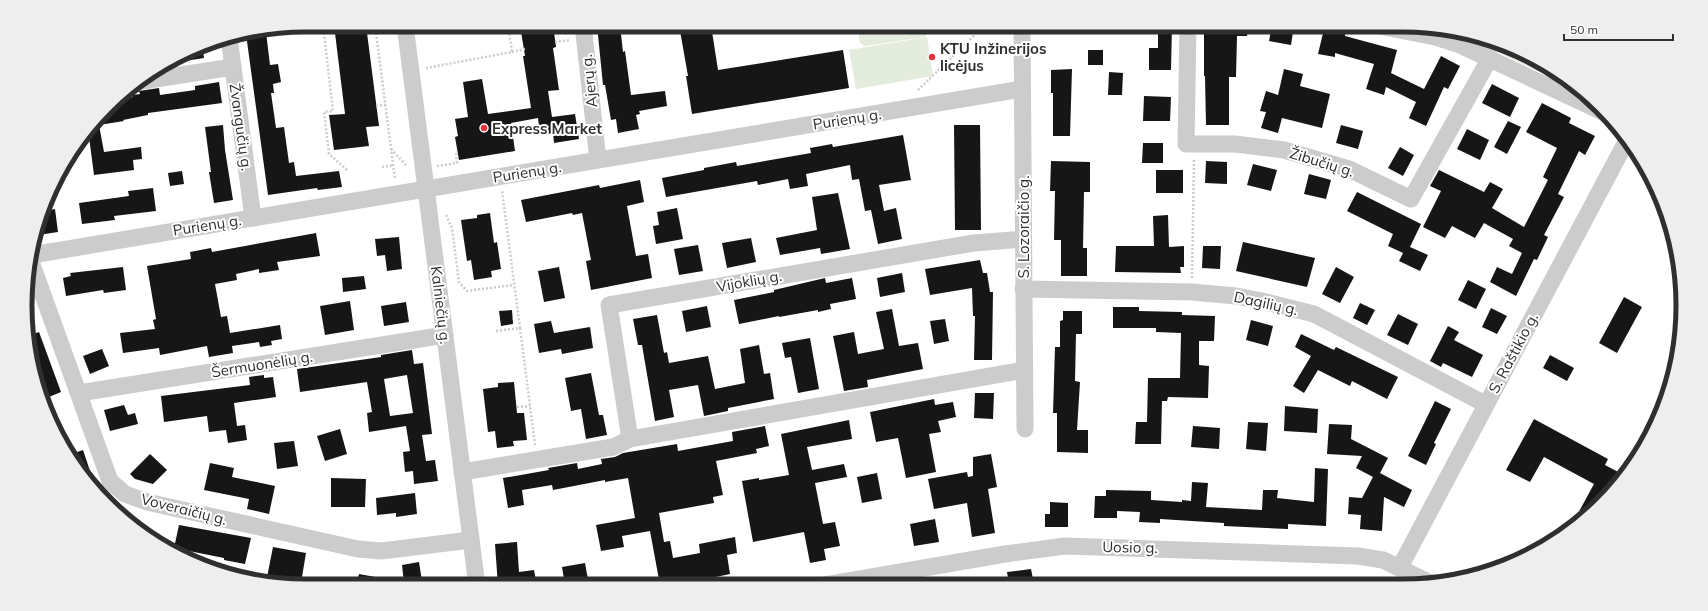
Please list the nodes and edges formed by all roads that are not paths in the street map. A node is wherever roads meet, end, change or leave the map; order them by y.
1 (406, 32) edge
2 (584, 32) edge
3 (1022, 32) edge
4 (1188, 32) edge
5 (1413, 33) edge
6 (230, 43) edge
7 (1490, 58) junction
8 (233, 67) junction
9 (152, 79) edge
10 (1022, 89) junction
11 (1588, 104) edge
12 (1624, 146) edge
13 (598, 160) junction
14 (426, 189) junction
15 (253, 218) junction
16 (1023, 239) junction
17 (37, 254) edge
18 (34, 270) edge
19 (1023, 290) junction
20 (445, 335) junction
21 (1024, 370) junction
22 (79, 393) junction
23 (1485, 404) junction
24 (1025, 429) dead end
25 (630, 439) junction
26 (462, 472) junction
27 (471, 540) junction
28 (1400, 567) junction
29 (1421, 578) edge
30 (476, 579) edge
31 (860, 579) edge

1 - 14 street, Kalniečių g.
2 - 13 street, Ajerų g.
3 - 10 street, S. Lozoraičio g.
4 - 7 street, Žibučių g.
5 - 7 street
6 - 8 street, Žvangučių g.
7 - 11 street
8 - 9 street
8 - 15 street, Žvangučių g.
10 - 13 street, Purienų g.
10 - 16 street, S. Lozoraičio g.
12 - 23 street, S. Raštikio g.
13 - 14 street, Purienų g.
14 - 15 street, Purienų g.
14 - 20 street, Kalniečių g.
15 - 17 street, Purienų g.
16 - 19 street, S. Lozoraičio g.
16 - 25 street, Vijoklių g.
18 - 22 street, Voveraičių g.
19 - 21 street, S. Lozoraičio g.
19 - 23 street, Dagilių g.
20 - 22 street, Šermuonėlių g.
20 - 26 street, Kalniečių g.
21 - 24 street, S. Lozoraičio g.
21 - 25 street
22 - 27 street, Voveraičių g.
23 - 28 street, S. Raštikio g.
25 - 26 street
26 - 27 street, Kalniečių g.
27 - 30 street, Kalniečių g.
28 - 29 street, Uosio g.
28 - 31 street, Uosio g.

